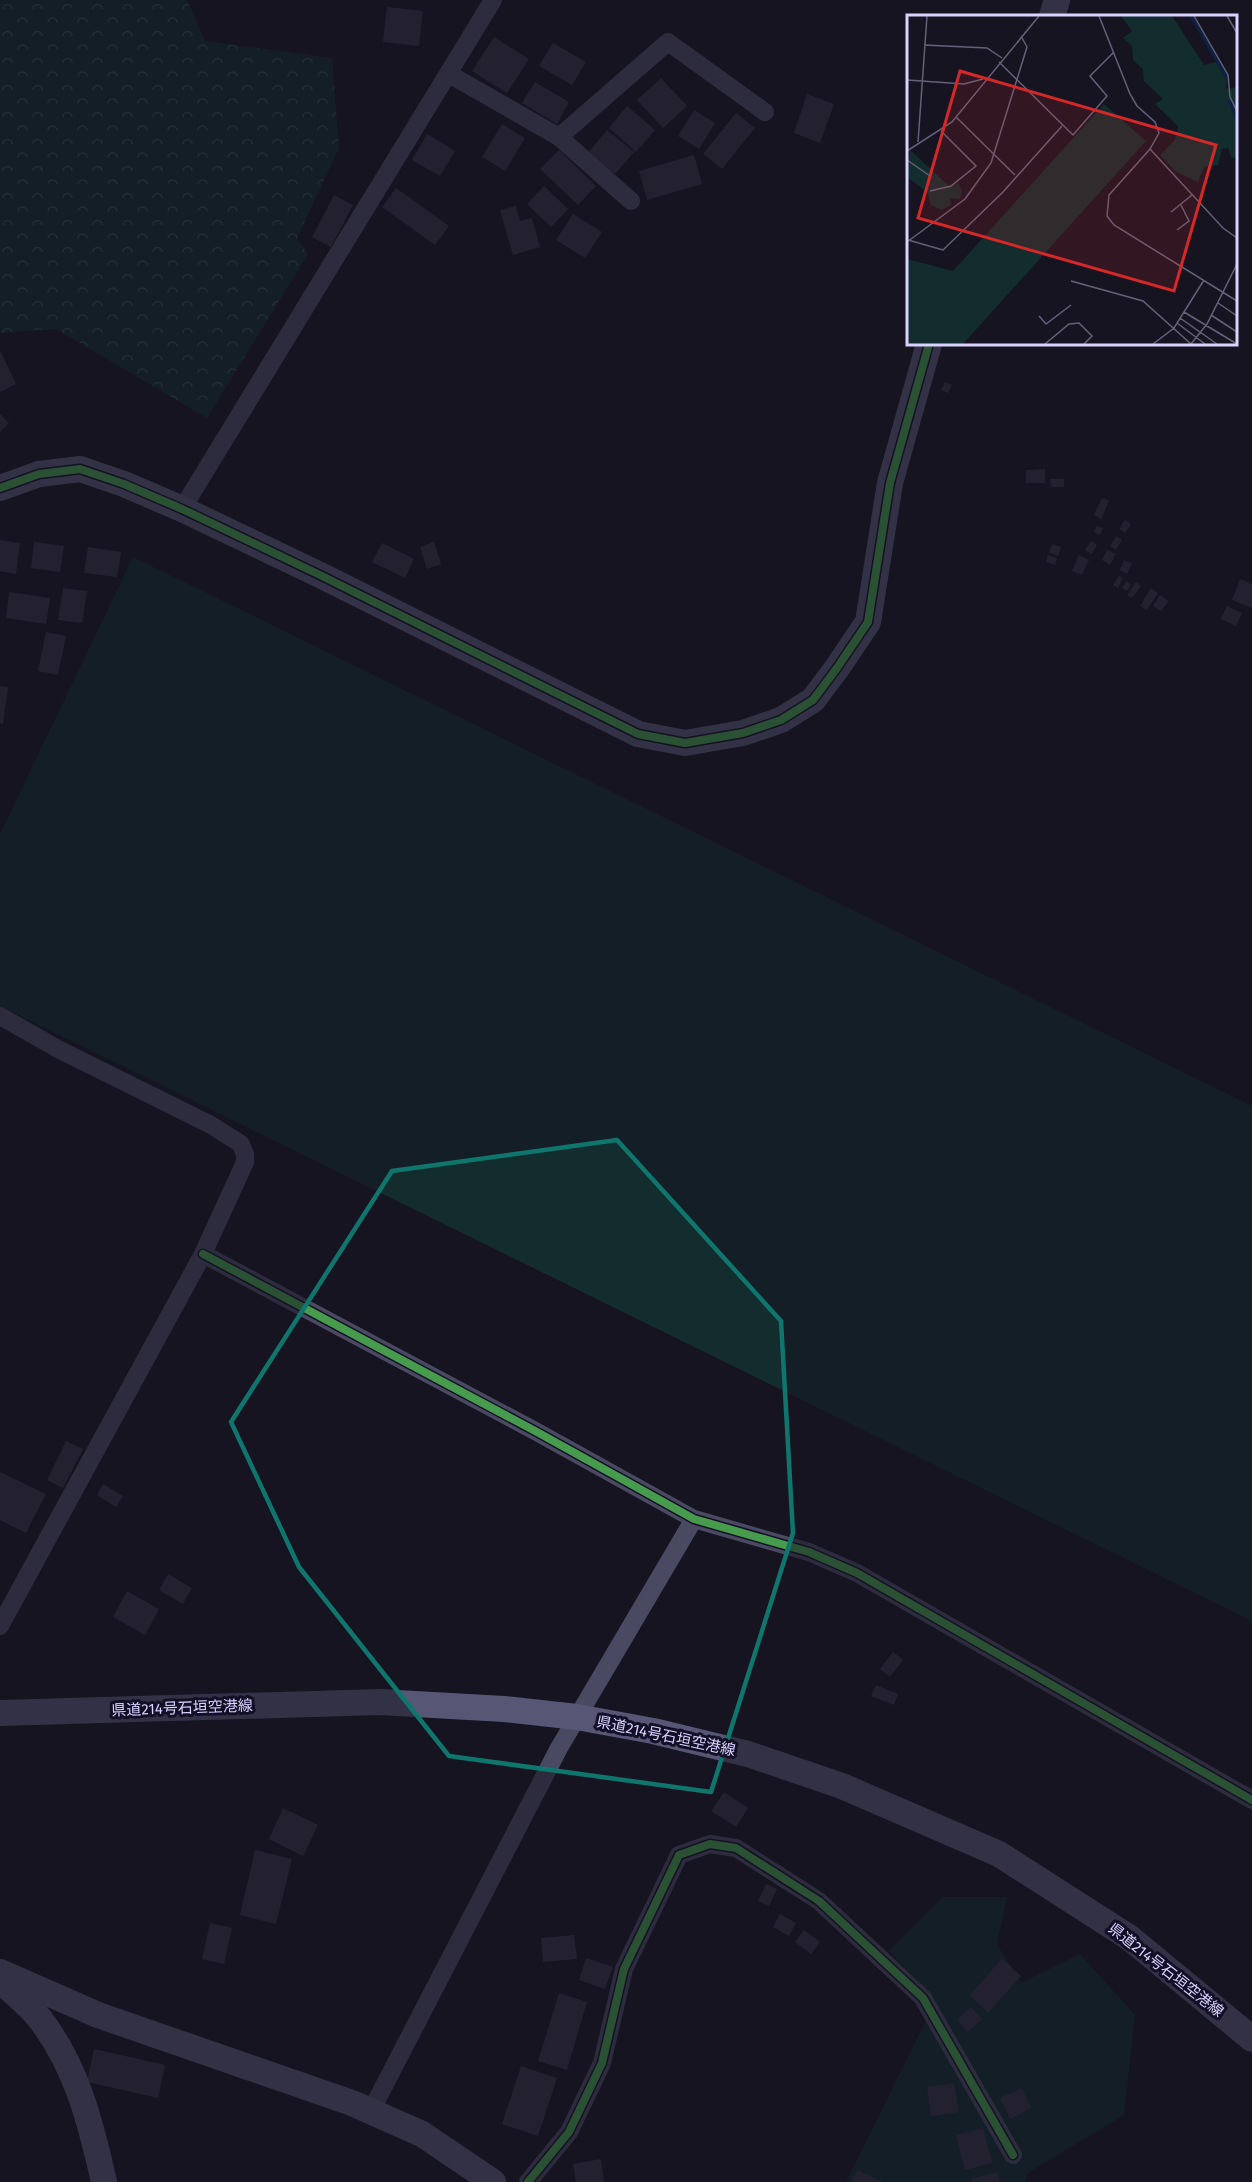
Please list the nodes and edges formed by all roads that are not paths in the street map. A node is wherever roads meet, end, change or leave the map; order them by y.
1 (493, 0) edge
2 (1057, 0) edge
3 (1052, 15) edge
4 (449, 74) junction
5 (765, 112) dead end
6 (559, 137) junction
7 (631, 201) dead end
8 (928, 345) edge
9 (0, 488) edge
10 (182, 509) junction
11 (0, 1016) edge
12 (203, 1254) junction
13 (694, 1520) junction
14 (0, 1626) edge
15 (0, 1713) edge
16 (578, 1717) junction
17 (1252, 1800) edge
18 (0, 1972) edge
19 (0, 1980) edge
20 (1252, 2038) edge
21 (371, 2111) junction
22 (1013, 2155) dead end
23 (104, 2182) edge
24 (493, 2182) edge
25 (528, 2182) edge

1 - 4 street
2 - 3 street
4 - 6 street
4 - 10 street
5 - 6 street
6 - 7 street
8 - 10 street
9 - 10 street
11 - 12 street
12 - 13 street
12 - 14 street
13 - 16 street
13 - 17 street
15 - 16 street, 県道214号石垣空港線
16 - 20 street, 県道214号石垣空港線
16 - 21 street
18 - 21 street
19 - 23 street
21 - 24 street
22 - 25 street

